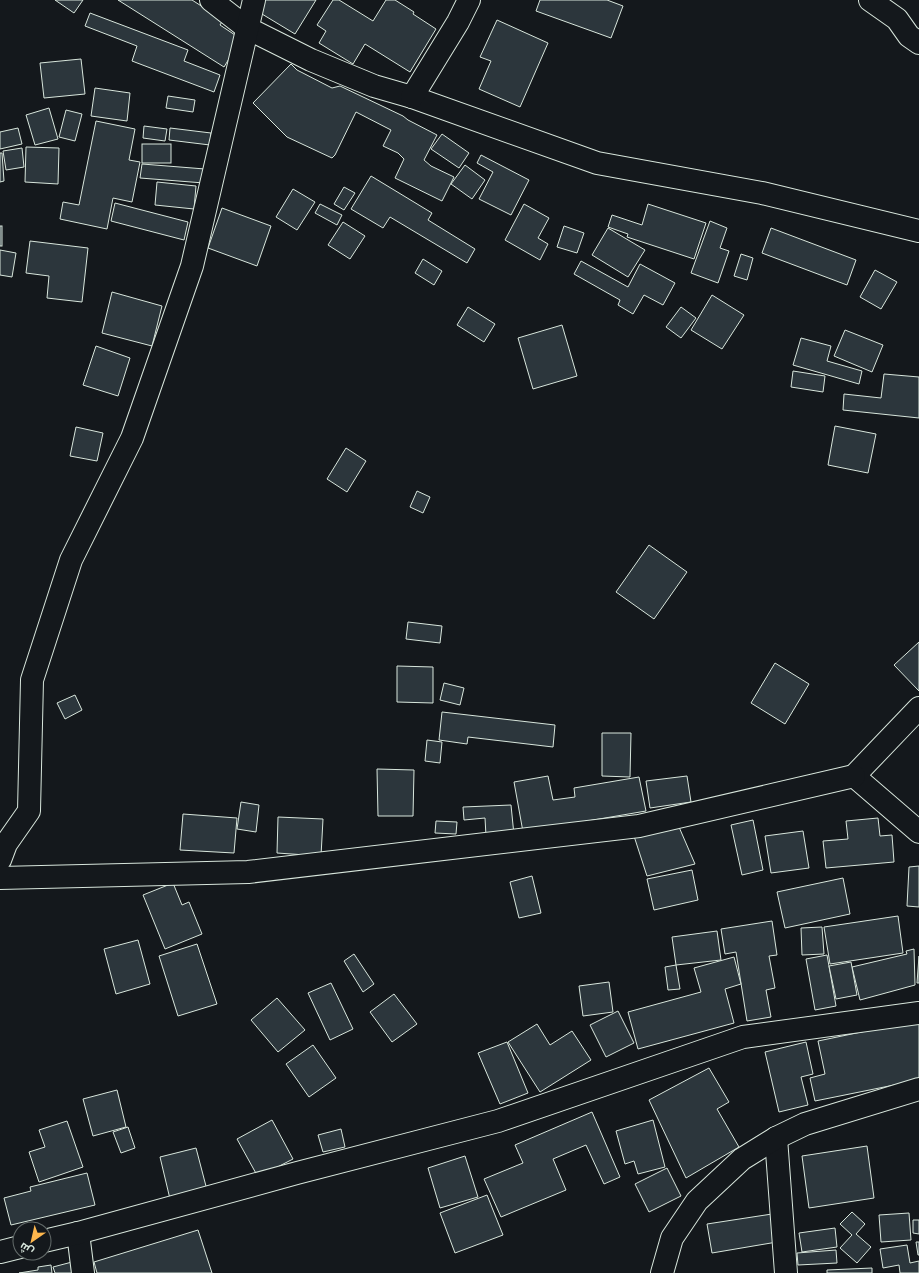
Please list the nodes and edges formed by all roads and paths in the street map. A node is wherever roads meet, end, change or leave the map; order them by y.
1 (211, 0) edge
2 (254, 0) edge
3 (469, 0) edge
4 (870, 0) edge
5 (897, 19) junction
6 (919, 21) edge
7 (248, 28) junction
8 (919, 44) edge
9 (412, 97) junction
10 (919, 231) edge
11 (919, 708) edge
12 (854, 776) junction
13 (919, 832) edge
14 (2, 849) edge
15 (0, 878) edge
16 (919, 1013) edge
17 (919, 1089) edge
18 (776, 1138) junction
19 (78, 1233) junction
20 (52, 1239) edge
21 (12, 1249) edge
22 (0, 1252) edge
23 (83, 1273) edge
24 (662, 1273) edge
25 (786, 1273) edge

1 - 7 street
2 - 7 street
3 - 9 street
4 - 5 street
5 - 6 street
5 - 8 street
7 - 9 street
7 - 14 street
9 - 10 street
11 - 12 street
12 - 13 street
12 - 15 street
16 - 19 street
17 - 18 street
18 - 24 street
18 - 25 street
19 - 20 street
19 - 23 street
21 - 22 street

